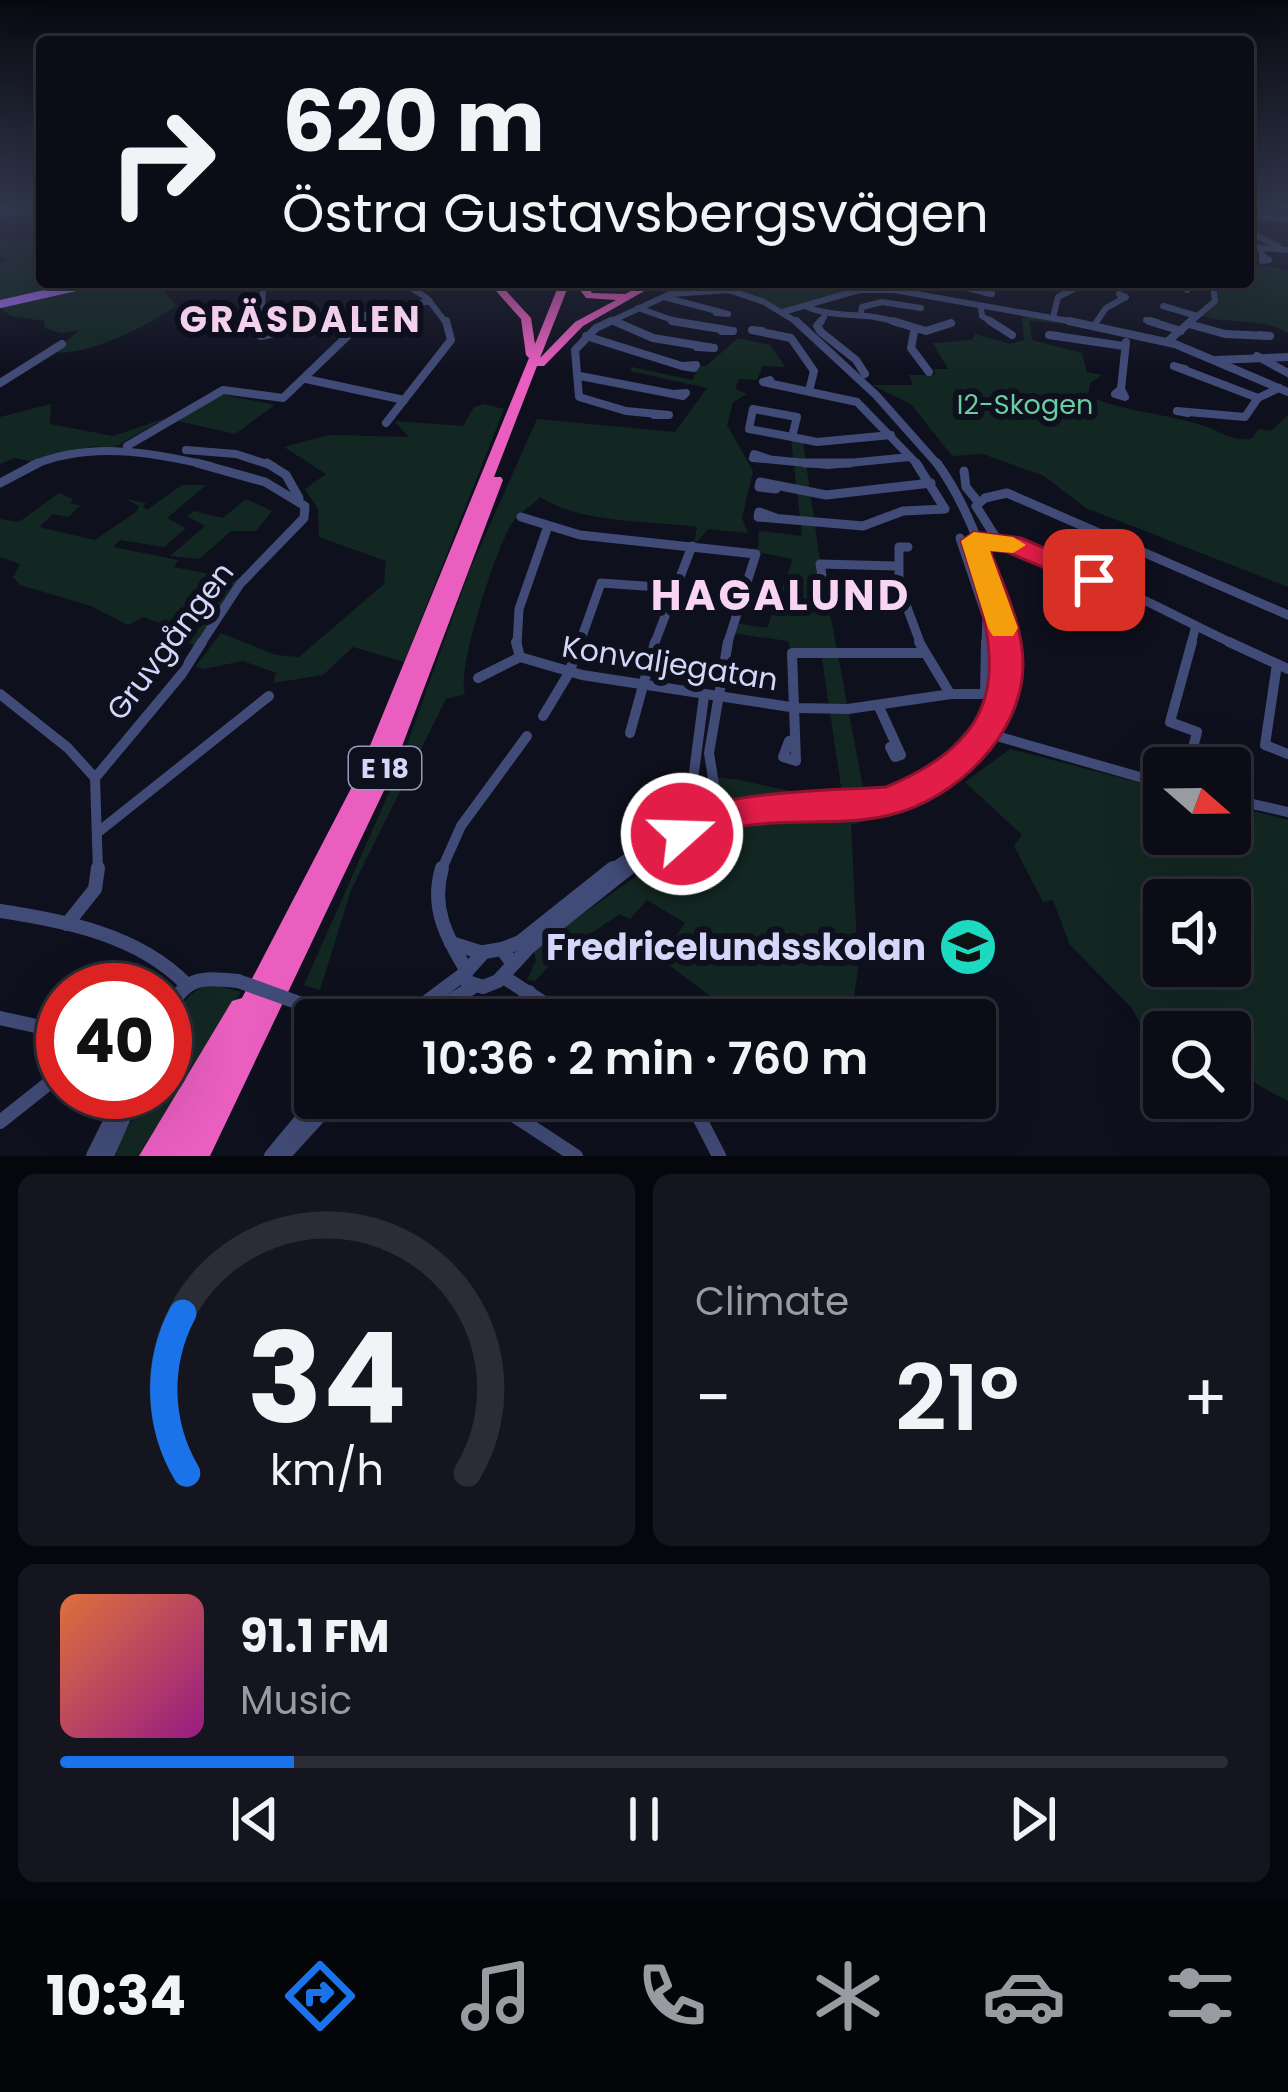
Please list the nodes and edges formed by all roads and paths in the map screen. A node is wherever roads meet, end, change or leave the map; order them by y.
1 (71, 288) edge
2 (261, 288) edge
3 (410, 288) edge
4 (499, 288) edge
5 (563, 288) edge
6 (574, 288) edge
7 (582, 288) edge
8 (639, 288) edge
9 (644, 288) edge
10 (724, 288) edge
11 (877, 288) edge
12 (903, 288) edge
13 (965, 288) edge
14 (1072, 288) edge
15 (1213, 288) edge
16 (730, 290) junction
17 (985, 293) dead end
18 (664, 297) junction
19 (1122, 299) dead end
20 (430, 302) junction
21 (0, 304) edge
22 (805, 306) junction
23 (638, 308) junction
24 (921, 308) dead end
25 (982, 308) junction
26 (1174, 309) dead end
27 (861, 312) junction
28 (371, 313) junction
29 (783, 313) junction
30 (716, 314) dead end
31 (1197, 316) junction
32 (824, 317) junction
33 (1053, 318) junction
34 (347, 319) dead end
35 (610, 320) junction
36 (951, 322) dead end
37 (1156, 323) dead end
38 (1095, 324) junction
39 (1185, 328) junction
40 (297, 329) dead end
41 (722, 331) dead end
42 (761, 331) dead end
43 (914, 332) junction
44 (1132, 332) junction
45 (1012, 335) dead end
46 (1261, 335) dead end
47 (586, 336) junction
48 (1060, 336) dead end
49 (1167, 342) junction
50 (62, 344) dead end
51 (1124, 346) junction
52 (698, 347) dead end
53 (1257, 356) junction
54 (1288, 357) edge
55 (1215, 360) junction
56 (535, 364) junction
57 (682, 366) dead end
58 (1185, 369) dead end
59 (929, 372) dead end
60 (1288, 373) edge
61 (865, 374) dead end
62 (580, 376) junction
63 (306, 379) junction
64 (768, 382) dead end
65 (0, 383) edge
66 (1121, 389) dead end
67 (1284, 390) edge
68 (809, 391) junction
69 (672, 394) dead end
70 (1258, 398) junction
71 (404, 400) junction
72 (877, 400) junction
73 (858, 404) junction
74 (1188, 413) dead end
75 (654, 416) dead end
76 (386, 423) dead end
77 (891, 435) junction
78 (792, 438) junction
79 (183, 456) junction
80 (910, 457) junction
81 (769, 459) dead end
82 (964, 471) dead end
83 (0, 483) edge
84 (931, 483) junction
85 (776, 489) dead end
86 (299, 498) junction
87 (979, 503) junction
88 (520, 518) dead end
89 (776, 518) dead end
90 (548, 526) junction
91 (960, 538) dead end
92 (974, 541) junction
93 (998, 541) junction
94 (692, 546) junction
95 (908, 547) dead end
96 (896, 566) junction
97 (673, 588) junction
98 (903, 607) junction
99 (1288, 615) edge
100 (1195, 629) junction
101 (925, 652) junction
102 (520, 657) junction
103 (1282, 666) edge
104 (569, 673) junction
105 (478, 678) dead end
106 (642, 685) junction
107 (949, 692) junction
108 (0, 694) edge
109 (269, 696) dead end
110 (711, 697) junction
111 (794, 707) junction
112 (880, 707) junction
113 (543, 716) dead end
114 (630, 733) dead end
115 (986, 733) junction
116 (527, 736) dead end
117 (795, 740) dead end
118 (896, 745) dead end
119 (1193, 747) edge
120 (1288, 754) edge
121 (694, 772) dead end
122 (94, 778) junction
123 (1143, 778) edge
124 (1288, 798) edge
125 (1251, 804) edge
126 (718, 812) junction
127 (1287, 812) edge
128 (97, 833) junction
129 (0, 911) edge
130 (67, 924) junction
131 (285, 941) junction
132 (451, 943) junction
133 (502, 949) junction
134 (483, 952) junction
135 (167, 963) edge
136 (508, 970) junction
137 (468, 977) junction
138 (192, 982) edge
139 (529, 992) junction
140 (434, 999) edge
141 (443, 999) edge
142 (525, 999) edge
143 (539, 999) edge
144 (294, 1002) edge
145 (0, 1018) edge
146 (36, 1026) edge
147 (36, 1093) edge
148 (111, 1119) edge
149 (123, 1119) edge
150 (302, 1119) edge
151 (317, 1119) edge
152 (519, 1119) edge
153 (700, 1119) edge
154 (0, 1122) edge
155 (92, 1156) edge
156 (107, 1156) edge
157 (152, 1156) edge
158 (174, 1156) edge
159 (196, 1156) edge
160 (271, 1156) edge
161 (283, 1156) edge
162 (576, 1156) edge
163 (719, 1156) edge

1 - 21 main road
2 - 40 street
3 - 20 street
4 - 56 highway
5 - 56 highway, E 18
6 - 56 highway, E 18
7 - 8 highway
9 - 56 highway
10 - 16 street
11 - 22 street
12 - 25 street
13 - 17 street
14 - 33 street
15 - 31 street
16 - 18 street
16 - 29 street
18 - 23 street
18 - 30 street
19 - 38 street
20 - 28 street
20 - 71 street
22 - 29 street
22 - 32 street
23 - 35 street
23 - 41 street
24 - 27 street
25 - 33 street
25 - 45 street
26 - 31 street
27 - 32 street
27 - 43 street
28 - 34 street
28 - 63 street
29 - 72 street
31 - 39 street
32 - 61 street
33 - 38 street
35 - 47 street
35 - 52 street
36 - 43 street
37 - 39 street
38 - 44 street
39 - 46 street
39 - 49 street
42 - 68 street
43 - 59 street
44 - 49 street
44 - 51 street
47 - 57 street
47 - 62 street
48 - 51 street
49 - 55 street
50 - 65 street
51 - 66 street
53 - 54 street
53 - 55 street
53 - 60 street
55 - 67 street
56 - 131 highway, E 18
56 - 159 highway, E 18
58 - 70 street
62 - 69 street
62 - 75 street
63 - 71 street
63 - 79 street
64 - 68 street
67 - 70 street
68 - 73 street
70 - 74 street
71 - 76 street
72 - 73 street
72 - 92 street
73 - 77 street
77 - 78 street
77 - 80 street
78 - 78 street
79 - 83 street
79 - 86 street
79 - 86 street
80 - 81 street
80 - 84 street
82 - 87 street
84 - 85 street
84 - 89 street
86 - 122 street, Gruvgången
87 - 93 street
87 - 99 street
88 - 90 street
90 - 94 street
90 - 102 street, Konvaljegatan
91 - 107 street, Konvaljegatan
92 - 93 street
92 - 115 street
93 - 100 street
94 - 97 street
94 - 110 street
95 - 96 street
96 - 98 street
96 - 98 street
97 - 104 street
97 - 106 street
98 - 101 street
100 - 103 street
100 - 119 street
101 - 107 street
101 - 111 street
102 - 104 street, Konvaljegatan
102 - 105 street
103 - 120 street
104 - 106 street, Konvaljegatan
104 - 113 street
106 - 110 street, Konvaljegatan
106 - 114 street
107 - 112 street, Konvaljegatan
108 - 122 street
109 - 128 street
110 - 111 street, Konvaljegatan
110 - 121 street
110 - 126 street
111 - 112 street, Konvaljegatan
111 - 117 street
112 - 118 street
115 - 123 street
115 - 126 street
116 - 132 street
122 - 128 street
124 - 127 street
125 - 127 street
126 - 133 street
126 - 136 street
128 - 130 street
129 - 130 street
130 - 135 street
131 - 157 highway
131 - 158 highway, E 18
132 - 134 street
132 - 137 street
133 - 134 street
133 - 136 street
134 - 137 street
136 - 137 street
136 - 139 street
137 - 140 street
137 - 141 street
138 - 144 street, bridge
139 - 142 street
139 - 143 street
145 - 146 street
147 - 154 street
148 - 155 street
149 - 156 street
150 - 160 street
151 - 161 street
152 - 162 street
153 - 163 street

